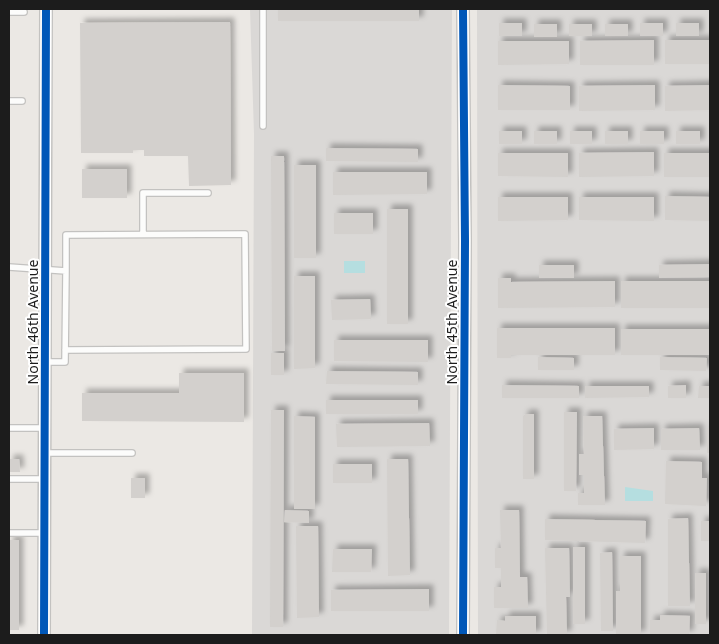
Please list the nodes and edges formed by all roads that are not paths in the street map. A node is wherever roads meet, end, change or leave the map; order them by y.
1 (46, 9) edge
2 (263, 9) edge
3 (463, 9) edge
4 (9, 12) edge
5 (24, 12) dead end
6 (9, 101) edge
7 (22, 101) dead end
8 (263, 126) dead end
9 (208, 192) dead end
10 (143, 234) junction
11 (9, 267) edge
12 (45, 271) junction
13 (66, 271) junction
14 (65, 350) junction
15 (45, 362) junction
16 (9, 428) edge
17 (45, 428) junction
18 (44, 453) junction
19 (132, 453) dead end
20 (9, 479) edge
21 (44, 479) junction
22 (9, 533) edge
23 (44, 533) junction
24 (44, 635) edge
25 (463, 635) edge

1 - 12 street, North 46th Avenue
2 - 8 lane
3 - 25 street, North 45th Avenue
4 - 5 lane
6 - 7 lane
9 - 10 lane
10 - 13 lane
10 - 14 lane
11 - 12 lane
12 - 13 lane
12 - 15 street, North 46th Avenue
13 - 14 lane
14 - 15 lane
15 - 17 street, North 46th Avenue
16 - 17 lane
17 - 18 street, North 46th Avenue
18 - 19 lane
18 - 21 street, North 46th Avenue
20 - 21 lane
21 - 23 street, North 46th Avenue
22 - 23 lane
23 - 24 street, North 46th Avenue

